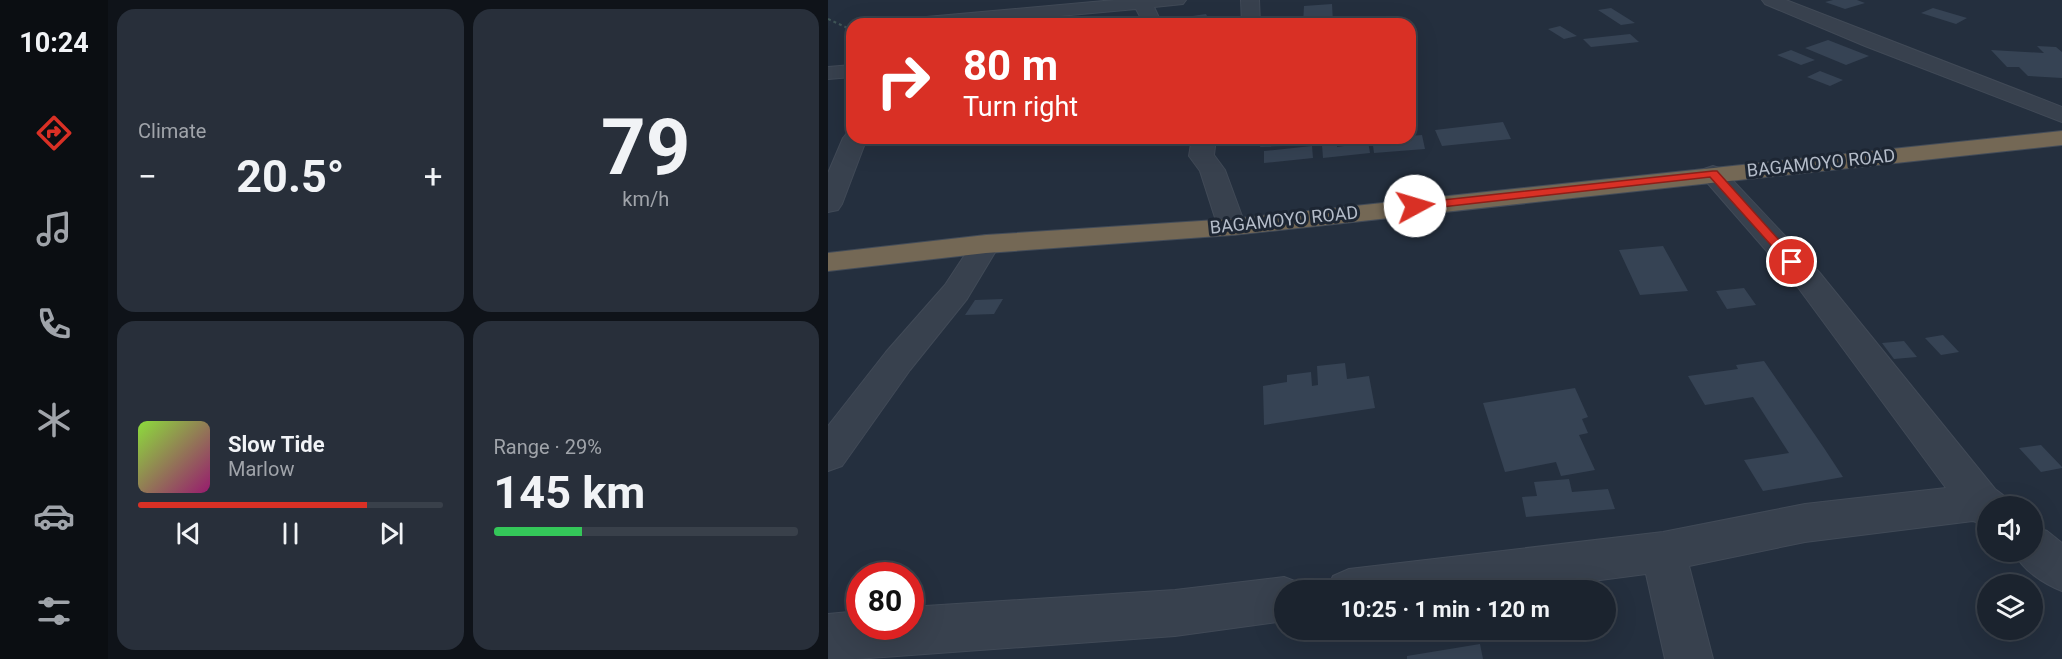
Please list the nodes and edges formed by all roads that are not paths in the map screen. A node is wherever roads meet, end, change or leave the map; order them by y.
1 (1177, 0) edge
2 (1250, 0) edge
3 (1771, 0) edge
4 (1140, 3) junction
5 (1069, 4) edge
6 (933, 18) edge
7 (1151, 18) edge
8 (1251, 18) edge
9 (846, 72) edge
10 (828, 73) edge
11 (2062, 115) edge
12 (2062, 138) edge
13 (853, 144) edge
14 (1202, 147) edge
15 (1713, 174) junction
16 (828, 204) edge
17 (1232, 227) junction
18 (986, 244) junction
19 (828, 262) edge
20 (828, 455) edge
21 (1977, 496) edge
22 (1977, 506) edge
23 (1663, 552) junction
24 (2043, 554) edge
25 (2062, 570) edge
26 (1438, 580) edge
27 (1274, 600) edge
28 (828, 638) edge
29 (1689, 659) edge

1 - 4 street
2 - 8 street
3 - 11 street
4 - 5 street
4 - 7 street
5 - 6 street
9 - 10 street
12 - 15 highway, BAGAMOYO ROAD
13 - 16 street
14 - 17 street
15 - 17 highway, BAGAMOYO ROAD
15 - 21 street
17 - 18 highway, BAGAMOYO ROAD
18 - 19 highway, BAGAMOYO ROAD
18 - 20 street
22 - 23 street
23 - 26 street
23 - 29 street
24 - 25 street
27 - 28 street

